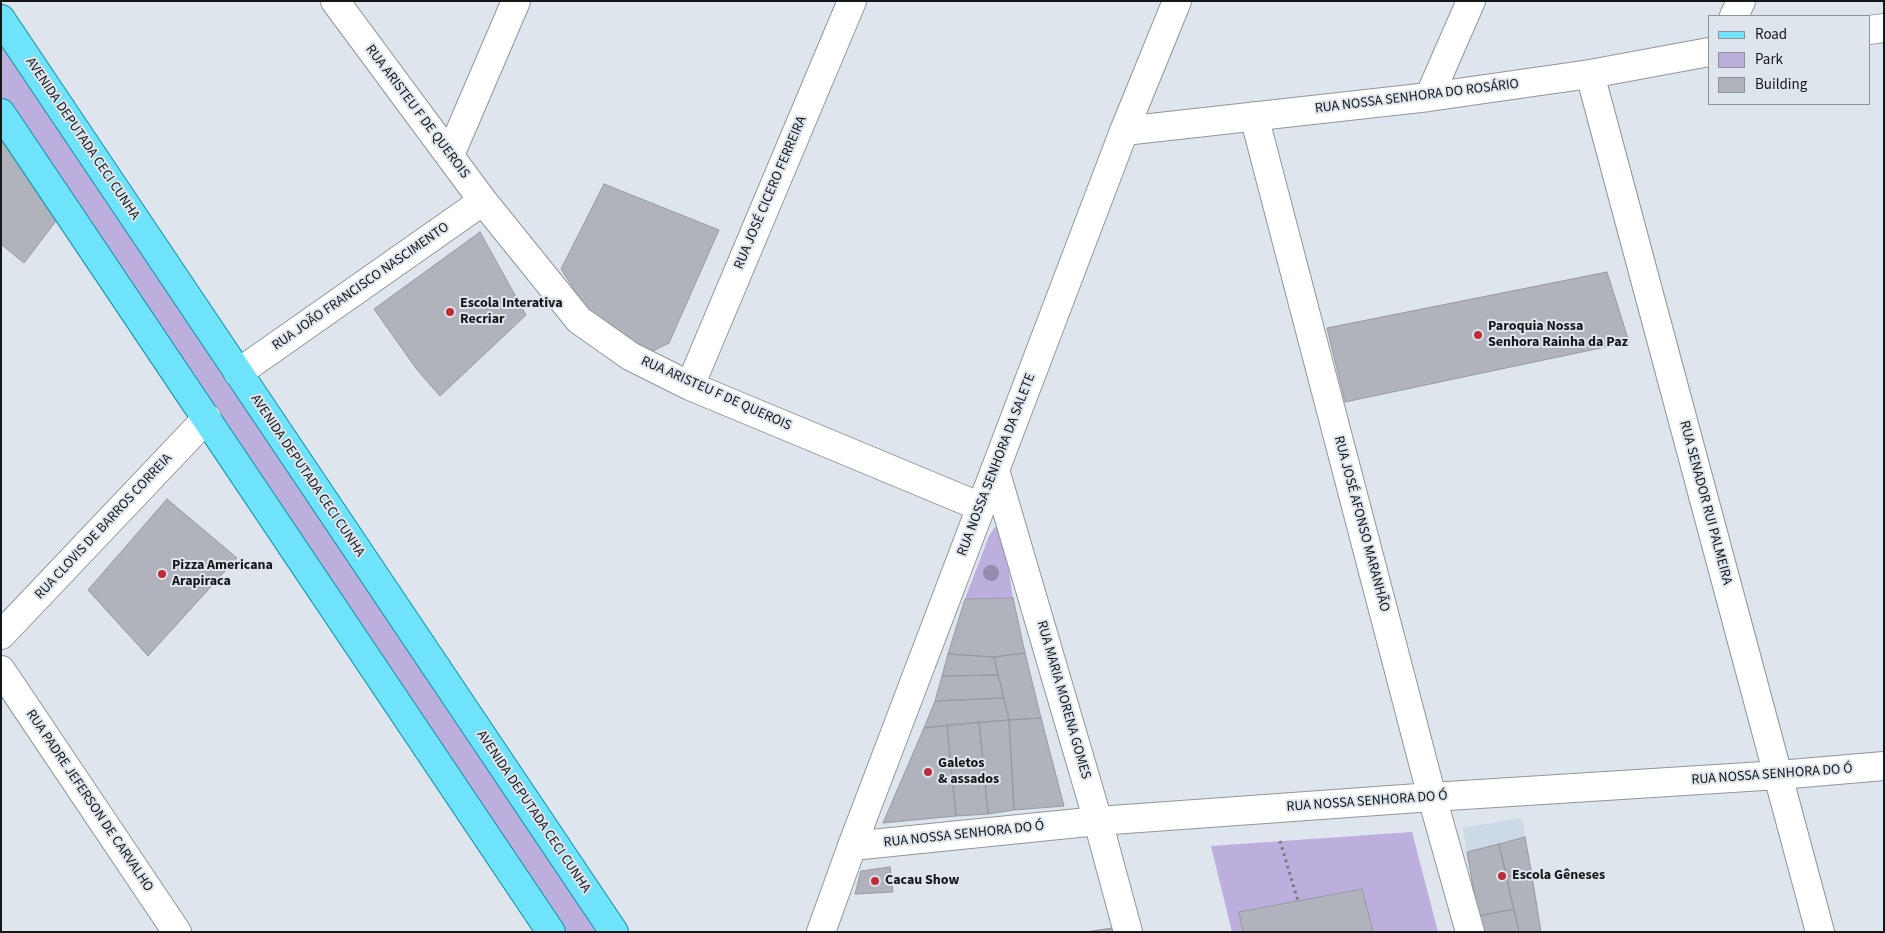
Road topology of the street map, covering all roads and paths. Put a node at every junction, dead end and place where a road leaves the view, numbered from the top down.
1 (335, 1) edge
2 (516, 1) edge
3 (852, 1) edge
4 (1177, 1) edge
5 (1471, 1) edge
6 (1741, 1) edge
7 (1734, 15) edge
8 (1, 19) edge
9 (1884, 28) edge
10 (1870, 30) edge
11 (1708, 52) edge
12 (1590, 74) junction
13 (1429, 97) junction
14 (1, 113) edge
15 (1254, 116) junction
16 (1124, 131) junction
17 (450, 155) junction
18 (483, 201) junction
19 (238, 373) junction
20 (690, 386) junction
21 (206, 418) junction
22 (995, 470) junction
23 (980, 507) junction
24 (1, 636) edge
25 (1, 670) edge
26 (1884, 766) edge
27 (1779, 775) junction
28 (1432, 797) junction
29 (1098, 821) junction
30 (1280, 841) dead end
31 (852, 846) junction
32 (1298, 902) dead end
33 (177, 932) edge
34 (551, 932) edge
35 (614, 932) edge
36 (821, 932) edge
37 (1128, 932) edge
38 (1470, 932) edge
39 (1820, 932) edge

1 - 17 street, RUA ARISTEU F DE QUEROIS
2 - 17 street
3 - 20 street, RUA JOSÉ CICERO FERREIRA
4 - 16 street, RUA NOSSA SENHORA DA SALETE
5 - 13 street
6 - 7 street
8 - 19 main road, AVENIDA DEPUTADA CECI CUNHA
9 - 10 street
11 - 12 street, RUA NOSSA SENHORA DO ROSÁRIO
12 - 13 street, RUA NOSSA SENHORA DO ROSÁRIO
12 - 27 street, RUA SENADOR RUI PALMEIRA
13 - 15 street, RUA NOSSA SENHORA DO ROSÁRIO
14 - 21 main road
15 - 16 street, RUA NOSSA SENHORA DO ROSÁRIO
15 - 28 street, RUA JOSÉ AFONSO MARANHÃO
16 - 22 street, RUA NOSSA SENHORA DA SALETE
17 - 18 street, RUA ARISTEU F DE QUEROIS
18 - 19 street, RUA JOÃO FRANCISCO NASCIMENTO
18 - 20 street, RUA ARISTEU F DE QUEROIS
19 - 35 main road, AVENIDA DEPUTADA CECI CUNHA
20 - 23 street, RUA ARISTEU F DE QUEROIS
21 - 24 street, RUA CLOVIS DE BARROS CORREIA
21 - 34 main road
22 - 23 street, RUA NOSSA SENHORA DA SALETE
22 - 29 street, RUA MARIA MORENA GOMES
23 - 31 street, RUA NOSSA SENHORA DA SALETE
25 - 33 street, RUA PADRE JEFERSON DE CARVALHO
26 - 27 street, RUA NOSSA SENHORA DO Ó
27 - 28 street, RUA NOSSA SENHORA DO Ó
27 - 39 street, RUA SENADOR RUI PALMEIRA
28 - 29 street, RUA NOSSA SENHORA DO Ó
28 - 38 street, RUA JOSÉ AFONSO MARANHÃO
29 - 31 street, RUA NOSSA SENHORA DO Ó
29 - 37 street, RUA MARIA MORENA GOMES
30 - 32 path
31 - 36 street, RUA NOSSA SENHORA DA SALETE

